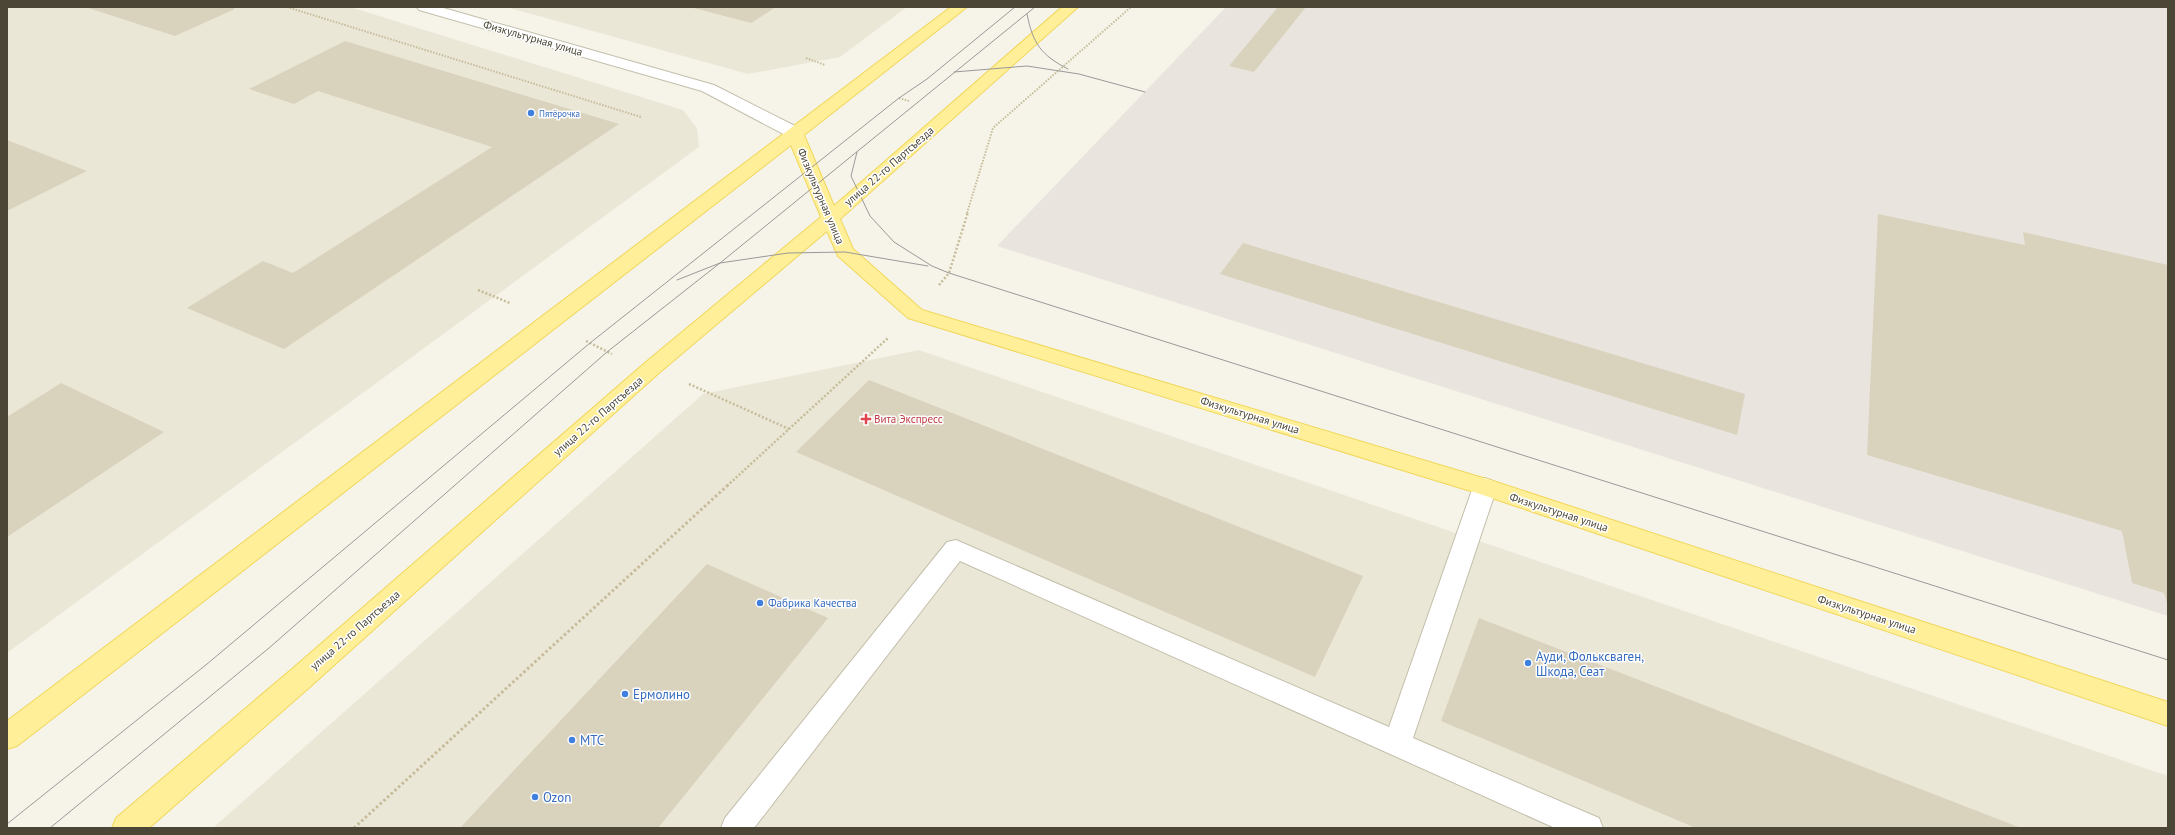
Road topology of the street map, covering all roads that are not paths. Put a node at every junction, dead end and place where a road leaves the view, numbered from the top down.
1 (424, 7) edge
2 (960, 7) edge
3 (1071, 7) edge
4 (795, 133) junction
5 (830, 219) junction
6 (1485, 487) junction
7 (2168, 714) edge
8 (7, 737) edge
9 (1397, 744) junction
10 (127, 828) edge
11 (736, 828) edge
12 (1588, 828) edge

1 - 4 street, Физкультурная улица
2 - 4 main road
3 - 5 main road, улица 22-го Партсъезда
4 - 5 main road, Физкультурная улица
4 - 8 main road
5 - 6 main road, Физкультурная улица
5 - 10 main road, улица 22-го Партсъезда
6 - 7 main road, Физкультурная улица
6 - 9 street
9 - 11 street
9 - 12 street

